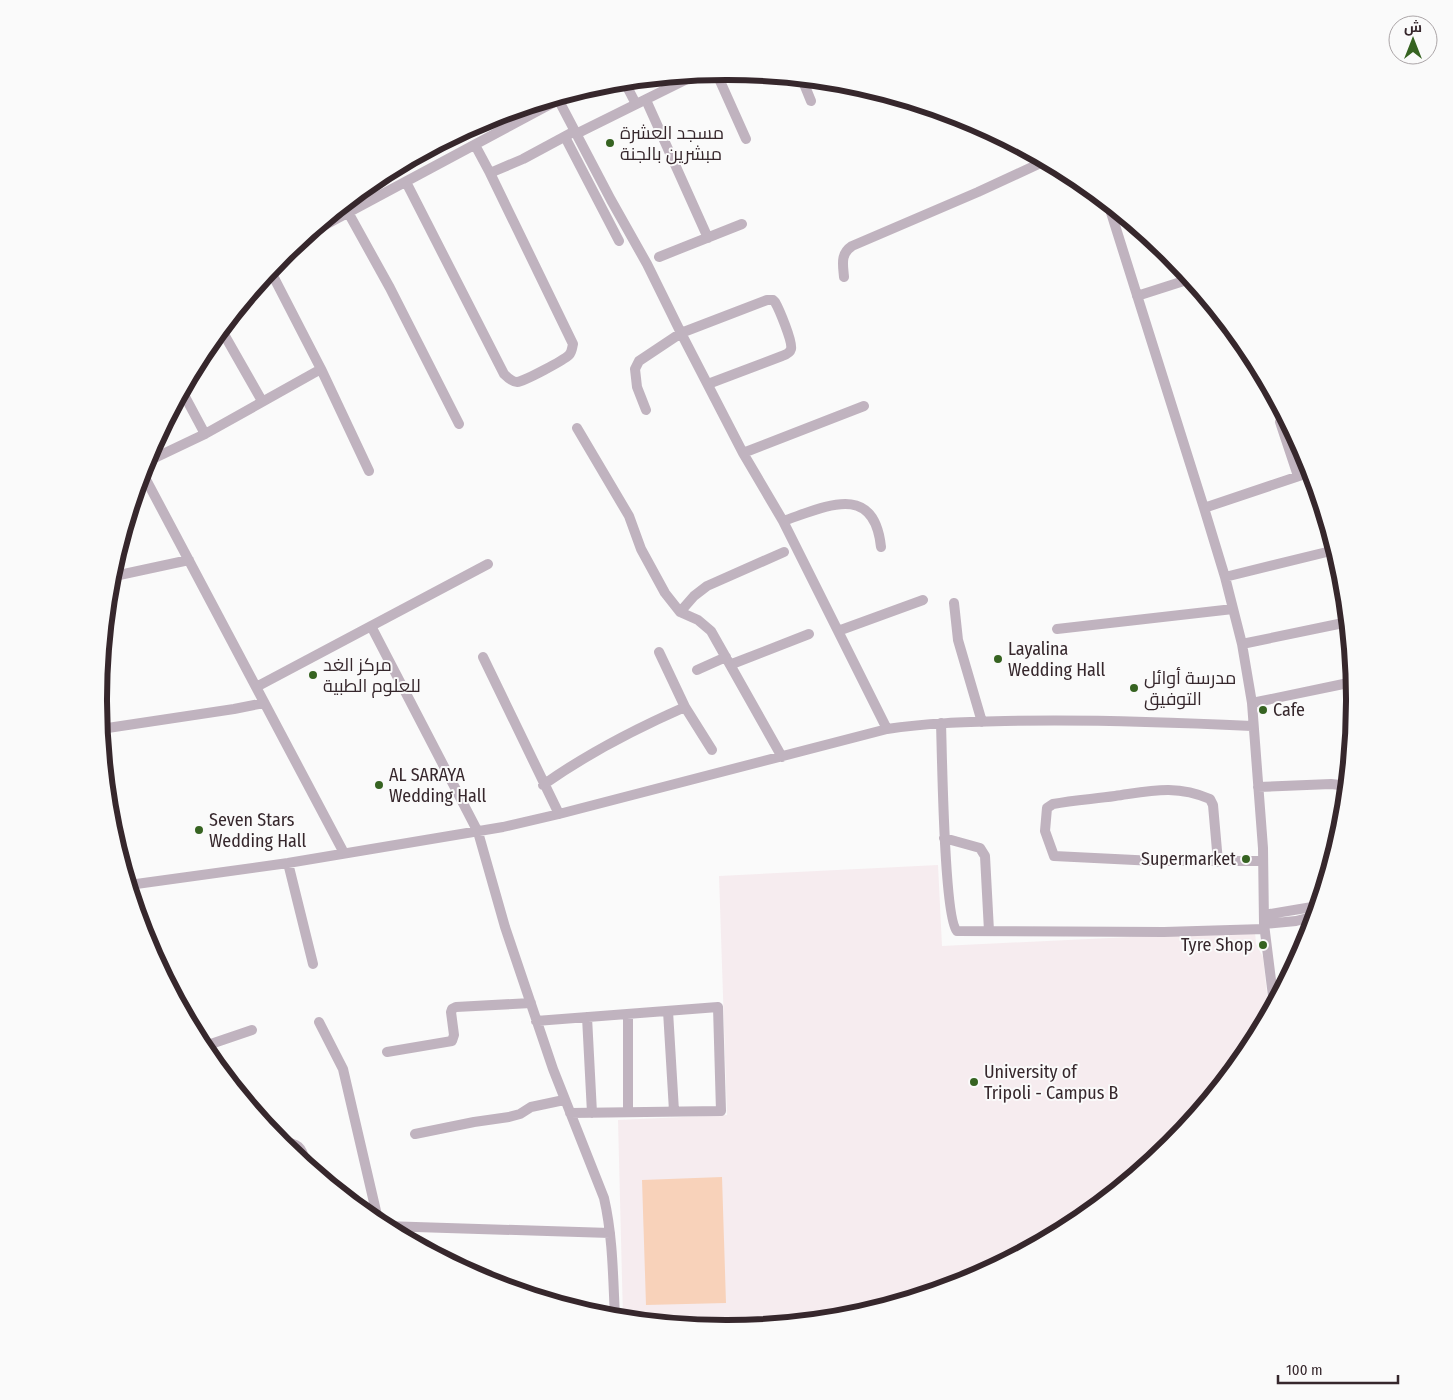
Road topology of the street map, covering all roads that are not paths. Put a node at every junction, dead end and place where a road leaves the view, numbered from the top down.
1 (720, 80) edge
2 (680, 82) edge
3 (804, 85) edge
4 (630, 88) edge
5 (811, 101) dead end
6 (641, 102) junction
7 (560, 103) edge
8 (540, 109) edge
9 (575, 133) junction
10 (565, 137) junction
11 (746, 139) dead end
12 (475, 145) junction
13 (1037, 164) edge
14 (490, 173) junction
15 (406, 182) junction
16 (353, 205) edge
17 (347, 210) edge
18 (1112, 214) edge
19 (742, 224) dead end
20 (708, 238) junction
21 (619, 241) dead end
22 (659, 257) dead end
23 (274, 277) edge
24 (844, 277) dead end
25 (1183, 281) edge
26 (1137, 296) junction
27 (681, 333) junction
28 (225, 336) edge
29 (321, 369) junction
30 (708, 384) junction
31 (186, 398) edge
32 (262, 401) junction
33 (864, 406) dead end
34 (646, 410) dead end
35 (1280, 422) dead end
36 (459, 424) dead end
37 (577, 428) dead end
38 (205, 434) junction
39 (743, 452) junction
40 (157, 457) edge
41 (370, 471) dead end
42 (1303, 474) edge
43 (1298, 476) junction
44 (147, 481) edge
45 (1204, 508) junction
46 (783, 521) junction
47 (882, 547) dead end
48 (784, 552) dead end
49 (1328, 552) edge
50 (189, 560) junction
51 (488, 564) dead end
52 (119, 575) edge
53 (1225, 577) junction
54 (923, 600) dead end
55 (954, 603) dead end
56 (1233, 608) junction
57 (680, 612) junction
58 (1341, 623) edge
59 (371, 626) junction
60 (1057, 629) dead end
61 (838, 630) junction
62 (809, 634) dead end
63 (1242, 644) junction
64 (659, 652) dead end
65 (482, 657) dead end
66 (729, 661) junction
67 (697, 670) dead end
68 (1346, 684) edge
69 (256, 687) junction
70 (264, 703) junction
71 (1252, 703) junction
72 (684, 707) junction
73 (982, 722) junction
74 (941, 723) junction
75 (1252, 726) junction
76 (108, 728) edge
77 (887, 729) junction
78 (712, 750) dead end
79 (782, 757) junction
80 (544, 785) junction
81 (1340, 786) edge
82 (1258, 787) junction
83 (559, 814) junction
84 (478, 832) junction
85 (944, 838) junction
86 (344, 853) junction
87 (1263, 861) junction
88 (1218, 862) junction
89 (288, 863) junction
90 (135, 884) edge
91 (1310, 908) edge
92 (1307, 918) edge
93 (1264, 922) junction
94 (989, 931) junction
95 (313, 964) dead end
96 (1273, 993) edge
97 (530, 1003) junction
98 (668, 1011) junction
99 (628, 1014) junction
100 (587, 1017) junction
101 (536, 1021) junction
102 (319, 1022) dead end
103 (252, 1030) dead end
104 (211, 1044) edge
105 (387, 1052) dead end
106 (564, 1100) junction
107 (674, 1111) junction
108 (628, 1112) junction
109 (570, 1113) junction
110 (592, 1113) junction
111 (416, 1134) dead end
112 (376, 1212) edge
113 (405, 1230) edge
114 (610, 1233) junction
115 (614, 1309) edge

1 - 11 street
2 - 6 street
3 - 5 street
4 - 6 street
6 - 9 street
6 - 20 street
7 - 9 street
8 - 12 street
9 - 10 street
9 - 27 street
10 - 14 street
10 - 21 street
12 - 14 street
12 - 15 street
13 - 24 street
14 - 15 street
15 - 16 street
17 - 36 street
18 - 26 street
19 - 20 street
20 - 22 street
23 - 29 street
25 - 26 street
26 - 45 street
27 - 30 street
27 - 30 street
27 - 34 street
28 - 32 street
29 - 32 street
29 - 41 street
30 - 39 street
31 - 38 street
32 - 38 street
33 - 39 street
35 - 43 street
37 - 57 street
38 - 40 street
39 - 46 street
42 - 43 street
43 - 45 street
44 - 50 street
45 - 53 street
46 - 47 street
46 - 61 street
48 - 57 street
49 - 53 street
50 - 52 street
50 - 69 street
51 - 59 street
53 - 56 street
54 - 61 street
55 - 73 street
56 - 60 street
56 - 63 street
57 - 66 street
58 - 63 street
59 - 69 street
59 - 84 street
61 - 77 street
62 - 66 street
63 - 71 street
64 - 72 street
65 - 80 street
66 - 67 street
66 - 79 street
68 - 71 street
69 - 70 street
70 - 76 street
70 - 86 street
71 - 75 street
72 - 78 street
72 - 80 street
73 - 74 street
73 - 75 street
74 - 77 street
74 - 85 street
75 - 82 street
77 - 79 street
79 - 83 street
80 - 83 street
81 - 82 street
82 - 87 street
83 - 84 street
84 - 86 street
84 - 97 street
85 - 94 street
85 - 94 street
86 - 89 street
87 - 88 street
87 - 93 street
88 - 88 street
89 - 90 street
89 - 95 street
91 - 93 street
92 - 93 street
93 - 94 street
93 - 96 street
97 - 101 street
97 - 105 street
98 - 99 street
98 - 107 street
98 - 107 street
99 - 100 street
99 - 108 street
100 - 101 street
100 - 110 street
101 - 106 street
102 - 112 street
103 - 104 street
106 - 109 street
106 - 111 street
107 - 108 street
108 - 110 street
109 - 110 street
109 - 114 street
113 - 114 street
114 - 115 street

